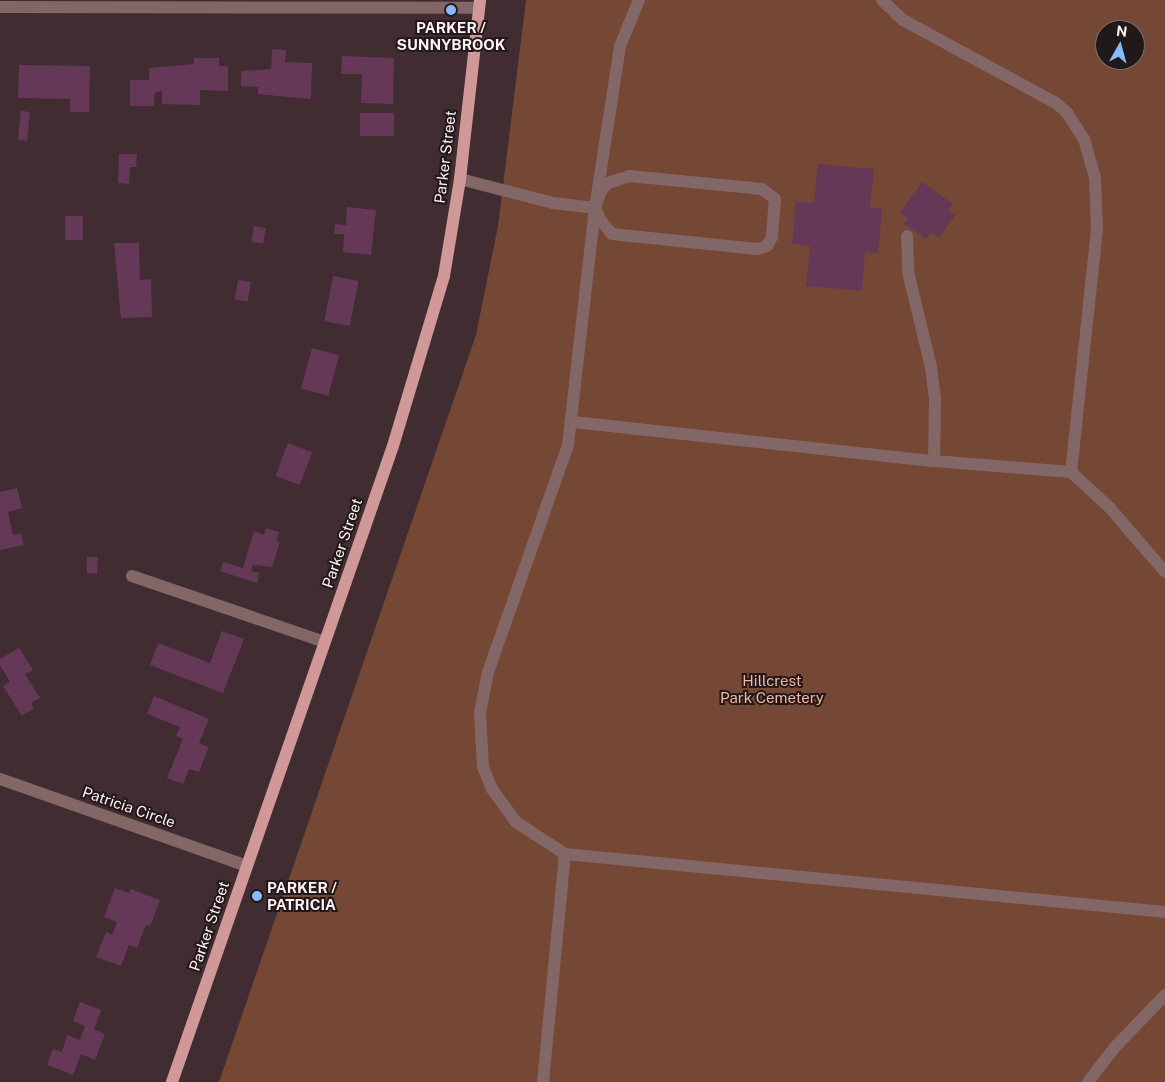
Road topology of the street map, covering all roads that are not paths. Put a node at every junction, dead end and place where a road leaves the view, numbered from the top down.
1 (640, 0) edge
2 (882, 0) edge
3 (479, 4) edge
4 (0, 7) edge
5 (460, 179) junction
6 (595, 208) junction
7 (906, 236) dead end
8 (573, 422) junction
9 (934, 461) junction
10 (1071, 472) junction
11 (1165, 572) edge
12 (132, 576) dead end
13 (324, 642) junction
14 (0, 779) edge
15 (565, 854) junction
16 (247, 866) junction
17 (1165, 912) edge
18 (1165, 995) edge
19 (172, 1082) edge
20 (543, 1082) edge
21 (1088, 1082) edge

1 - 6 street
2 - 10 street
3 - 4 street
3 - 5 main road, Parker Street
5 - 6 street
5 - 13 main road, Parker Street
6 - 6 street
6 - 8 street
7 - 9 street
8 - 9 street
8 - 15 street
9 - 10 street
10 - 11 street
12 - 13 street
13 - 16 main road, Parker Street
14 - 16 street, Patricia Circle
15 - 17 street
15 - 20 street
16 - 19 main road, Parker Street
18 - 21 street

